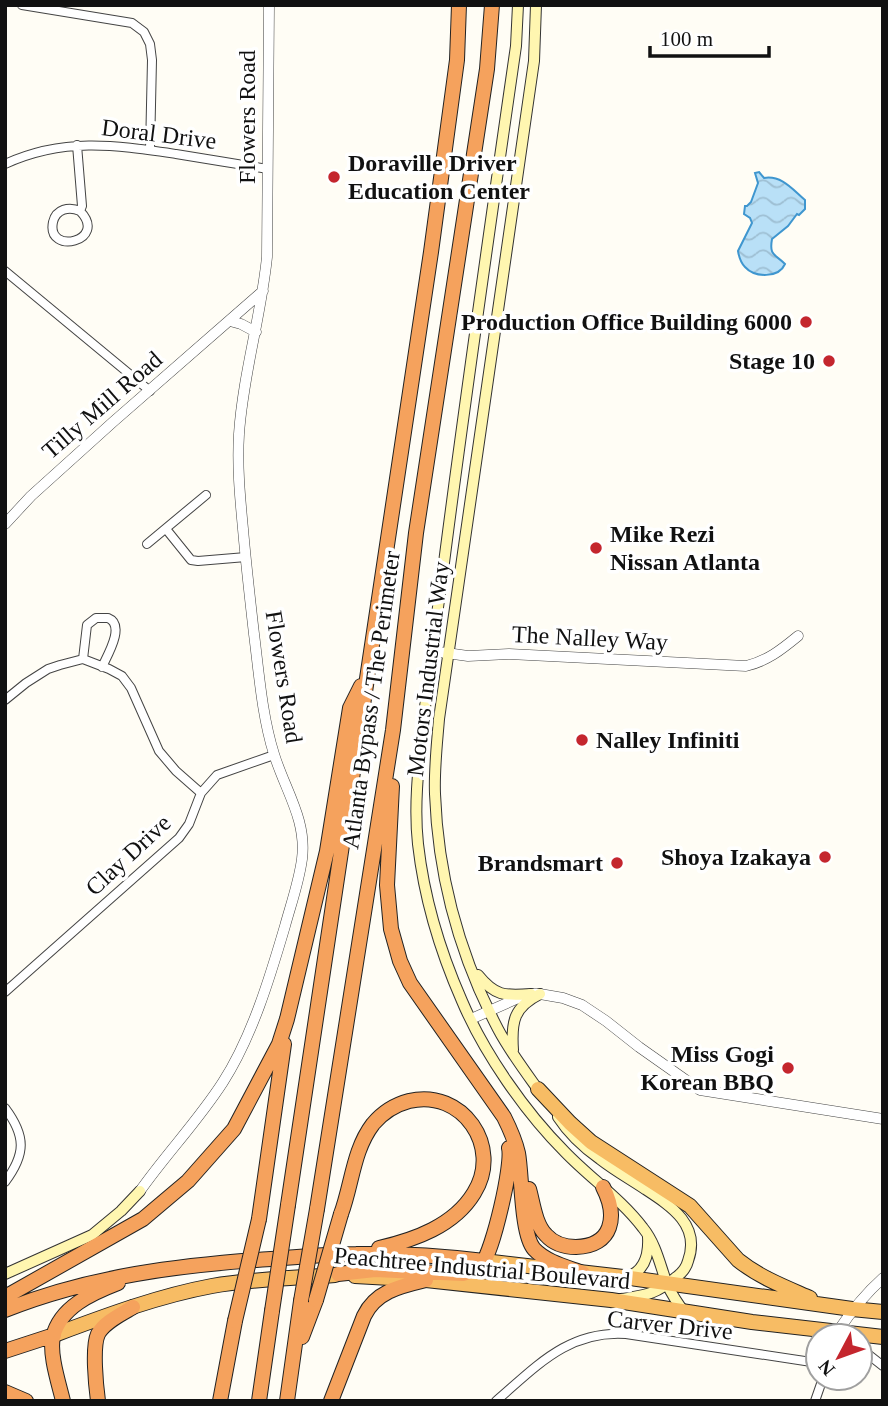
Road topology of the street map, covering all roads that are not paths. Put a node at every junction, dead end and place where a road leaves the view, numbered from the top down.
1 (22, 5) edge
2 (269, 5) edge
3 (458, 5) edge
4 (492, 5) edge
5 (518, 5) edge
6 (536, 5) edge
7 (77, 145) junction
8 (150, 150) junction
9 (5, 164) edge
10 (268, 169) junction
11 (80, 211) junction
12 (5, 271) edge
13 (263, 291) junction
14 (230, 321) junction
15 (256, 332) junction
16 (150, 391) junction
17 (206, 495) dead end
18 (5, 524) edge
19 (166, 529) junction
20 (147, 544) dead end
21 (246, 557) junction
22 (798, 636) dead end
23 (432, 651) junction
24 (448, 654) junction
25 (83, 659) junction
26 (102, 667) junction
27 (367, 676) junction
28 (5, 700) edge
29 (393, 730) junction
30 (274, 755) junction
31 (201, 793) junction
32 (471, 966) junction
33 (5, 992) edge
34 (536, 994) junction
35 (489, 1010) junction
36 (287, 1019) junction
37 (471, 1019) junction
38 (514, 1053) junction
39 (538, 1089) junction
40 (487, 1094) junction
41 (5, 1108) edge
42 (883, 1119) edge
43 (517, 1151) junction
44 (5, 1182) edge
45 (603, 1187) junction
46 (140, 1191) joint
47 (648, 1234) junction
48 (355, 1254) junction
49 (484, 1261) junction
50 (145, 1273) junction
51 (583, 1273) junction
52 (5, 1274) edge
53 (338, 1274) junction
54 (623, 1277) junction
55 (883, 1278) edge
56 (426, 1280) junction
57 (668, 1285) junction
58 (5, 1297) edge
59 (309, 1300) junction
60 (611, 1300) junction
61 (824, 1305) junction
62 (133, 1307) junction
63 (852, 1309) junction
64 (5, 1310) edge
65 (883, 1311) edge
66 (685, 1313) junction
67 (846, 1322) edge
68 (804, 1329) edge
69 (54, 1335) junction
70 (5, 1352) edge
71 (804, 1361) edge
72 (5, 1392) edge
73 (26, 1401) edge
74 (63, 1401) edge
75 (98, 1401) edge
76 (220, 1401) edge
77 (259, 1401) edge
78 (287, 1401) edge
79 (331, 1401) edge
80 (496, 1401) edge

1 - 8 street
2 - 10 street, Flowers Road
3 - 27 highway, Atlanta Bypass / The Perimeter
4 - 29 highway, Atlanta Bypass / The Perimeter
5 - 23 main road, Motors Industrial Way
6 - 24 main road, Motors Industrial Way
7 - 8 street, Doral Drive
7 - 9 street, Doral Drive
7 - 11 street
8 - 10 street, Doral Drive
10 - 13 street, Flowers Road
11 - 11 street
12 - 16 street
13 - 14 street, Tilly Mill Road
13 - 15 street, Flowers Road
14 - 15 street
14 - 16 street, Tilly Mill Road
15 - 21 street, Flowers Road
16 - 18 street, Tilly Mill Road
17 - 19 street
19 - 20 street
19 - 21 street
21 - 30 street, Flowers Road
22 - 24 street, The Nalley Way
23 - 24 street, The Nalley Way
23 - 37 main road, Motors Industrial Way
24 - 32 main road, Motors Industrial Way
25 - 26 street
25 - 26 street
25 - 28 street
26 - 31 street
27 - 36 highway
27 - 77 highway, Atlanta Bypass / The Perimeter, bridge
29 - 40 highway
29 - 59 highway, Atlanta Bypass / The Perimeter, bridge
30 - 31 street, Clay Drive
30 - 46 street, Flowers Road
31 - 33 street, Clay Drive
32 - 34 main road
32 - 35 main road, Motors Industrial Way
34 - 35 street
34 - 38 main road
34 - 42 street
35 - 37 street
35 - 38 main road, Motors Industrial Way
36 - 58 highway
36 - 76 highway, bridge
37 - 45 main road, Motors Industrial Way
38 - 39 main road, Motors Industrial Way
39 - 57 main road, Motors Industrial Way
39 - 61 highway
40 - 43 highway
40 - 49 highway
41 - 44 street
43 - 45 highway
43 - 51 highway
45 - 47 main road, Motors Industrial Way
46 - 52 main road, Flowers Road
47 - 54 main road
47 - 57 main road, Motors Industrial Way
48 - 49 highway, Peachtree Industrial Boulevard
48 - 50 highway, Peachtree Industrial Boulevard
48 - 59 highway, bridge
49 - 51 highway, Peachtree Industrial Boulevard
49 - 53 highway
50 - 64 highway, Peachtree Industrial Boulevard
50 - 69 highway
51 - 54 highway, Peachtree Industrial Boulevard
53 - 56 highway, Peachtree Industrial Boulevard
53 - 62 highway, Peachtree Industrial Boulevard
54 - 57 highway, Peachtree Industrial Boulevard
55 - 63 street
56 - 60 highway, Peachtree Industrial Boulevard
56 - 79 highway
57 - 60 main road
57 - 61 highway, Peachtree Industrial Boulevard
57 - 66 main road, Motors Industrial Way
59 - 78 highway
60 - 66 highway, Peachtree Industrial Boulevard
61 - 63 highway, Peachtree Industrial Boulevard
62 - 69 highway, Peachtree Industrial Boulevard
62 - 75 highway
63 - 65 highway, Peachtree Industrial Boulevard
63 - 67 street
66 - 68 highway, Peachtree Industrial Boulevard
69 - 70 highway, Peachtree Industrial Boulevard
69 - 74 highway
71 - 80 street, Carver Drive
72 - 73 highway

